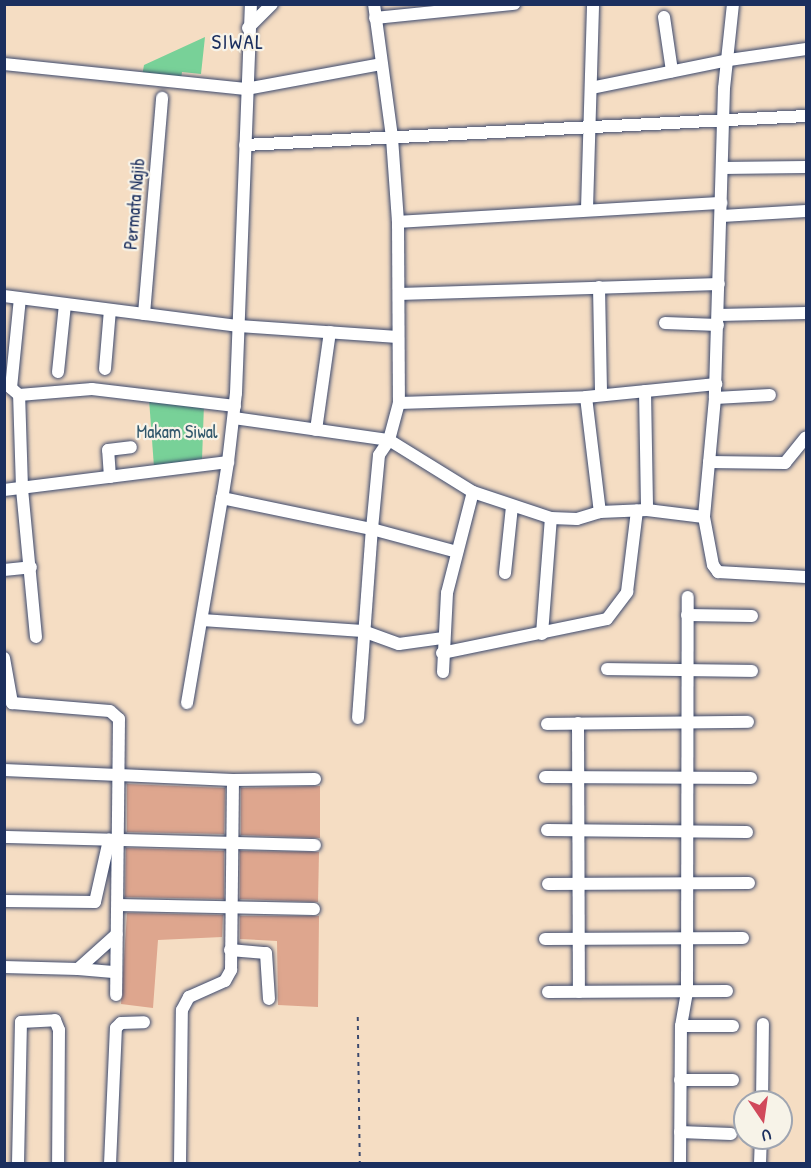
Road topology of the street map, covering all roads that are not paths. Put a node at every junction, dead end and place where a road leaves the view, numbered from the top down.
1 (251, 4) edge
2 (272, 4) edge
3 (374, 4) edge
4 (514, 4) edge
5 (593, 4) edge
6 (733, 4) edge
7 (664, 17) dead end
8 (375, 18) junction
9 (248, 28) junction
10 (807, 49) edge
11 (729, 60) junction
12 (4, 64) edge
13 (381, 64) junction
14 (672, 71) junction
15 (591, 88) junction
16 (246, 89) junction
17 (162, 98) dead end
18 (807, 116) edge
19 (724, 123) junction
20 (590, 125) junction
21 (392, 138) junction
22 (245, 146) junction
23 (807, 167) edge
24 (722, 168) junction
25 (721, 203) junction
26 (587, 209) junction
27 (807, 211) edge
28 (722, 216) junction
29 (398, 222) junction
30 (719, 284) junction
31 (599, 287) junction
32 (399, 294) junction
33 (4, 296) edge
34 (20, 298) junction
35 (65, 304) junction
36 (110, 310) junction
37 (807, 313) edge
38 (144, 314) junction
39 (718, 320) junction
40 (665, 323) dead end
41 (239, 326) junction
42 (330, 332) junction
43 (398, 337) junction
44 (105, 369) dead end
45 (58, 372) dead end
46 (716, 384) junction
47 (645, 391) junction
48 (19, 395) junction
49 (601, 395) junction
50 (770, 395) dead end
51 (586, 397) junction
52 (716, 398) junction
53 (399, 403) junction
54 (234, 412) junction
55 (316, 430) junction
56 (807, 437) edge
57 (389, 440) junction
58 (131, 447) dead end
59 (228, 462) junction
60 (709, 462) junction
61 (110, 477) junction
62 (22, 488) junction
63 (4, 490) edge
64 (473, 492) junction
65 (222, 498) junction
66 (512, 506) junction
67 (642, 510) junction
68 (600, 512) junction
69 (550, 518) junction
70 (705, 525) junction
71 (372, 529) junction
72 (456, 552) junction
73 (31, 567) junction
74 (4, 570) edge
75 (505, 573) dead end
76 (807, 578) edge
77 (688, 597) dead end
78 (687, 615) junction
79 (752, 616) dead end
80 (202, 620) junction
81 (363, 631) junction
82 (542, 634) junction
83 (36, 637) dead end
84 (442, 638) junction
85 (442, 653) junction
86 (4, 658) edge
87 (607, 669) dead end
88 (687, 670) junction
89 (752, 671) dead end
90 (443, 672) dead end
91 (6, 673) edge
92 (187, 703) dead end
93 (358, 718) dead end
94 (687, 722) junction
95 (748, 722) dead end
96 (578, 723) junction
97 (547, 724) dead end
98 (4, 770) edge
99 (119, 776) junction
100 (687, 776) junction
101 (545, 777) dead end
102 (578, 777) junction
103 (751, 778) dead end
104 (315, 779) dead end
105 (233, 780) junction
106 (547, 830) dead end
107 (578, 830) junction
108 (687, 831) junction
109 (747, 832) dead end
110 (4, 837) edge
111 (114, 840) junction
112 (231, 843) junction
113 (315, 845) dead end
114 (748, 883) dead end
115 (548, 884) dead end
116 (578, 884) junction
117 (688, 885) junction
118 (4, 901) edge
119 (117, 905) junction
120 (230, 908) junction
121 (314, 909) dead end
122 (117, 934) junction
123 (743, 938) dead end
124 (545, 939) dead end
125 (578, 939) junction
126 (687, 939) junction
127 (230, 950) junction
128 (4, 967) edge
129 (78, 969) junction
130 (116, 972) junction
131 (727, 991) dead end
132 (548, 992) dead end
133 (579, 992) junction
134 (687, 992) junction
135 (116, 995) dead end
136 (269, 999) dead end
137 (144, 1022) dead end
138 (763, 1024) dead end
139 (681, 1026) junction
140 (733, 1026) dead end
141 (680, 1080) junction
142 (734, 1080) dead end
143 (762, 1090) edge
144 (680, 1132) junction
145 (731, 1134) dead end
146 (18, 1164) edge
147 (58, 1164) edge
148 (110, 1164) edge
149 (180, 1164) edge
150 (680, 1164) edge

1 - 9 street
2 - 9 street
3 - 8 street
4 - 8 street
5 - 15 street
6 - 11 street
7 - 14 street
8 - 13 street
9 - 16 street
10 - 11 street
11 - 14 street
11 - 19 street
12 - 16 street
13 - 16 street
13 - 21 street
14 - 15 street
15 - 20 street
16 - 22 street
17 - 38 street, Permata Najib
18 - 19 street
19 - 20 street
19 - 24 street
20 - 21 street
20 - 26 street
21 - 22 street
21 - 29 street
22 - 41 street
23 - 24 street
24 - 25 street
25 - 26 street
25 - 28 street
26 - 29 street
27 - 28 street
28 - 30 street
29 - 32 street
30 - 31 street
30 - 39 street
31 - 32 street
31 - 49 street
32 - 43 street
33 - 34 street
34 - 35 street
34 - 48 street
35 - 36 street
35 - 45 street
36 - 38 street
36 - 44 street
37 - 39 street
38 - 41 street
39 - 40 street
39 - 46 street
41 - 42 street
41 - 54 street
42 - 43 street
42 - 55 street
43 - 53 street
46 - 47 street
46 - 52 street
47 - 49 street
47 - 67 street
48 - 54 street
48 - 62 street
49 - 51 street
50 - 52 street
51 - 53 street
51 - 68 street
52 - 60 street
53 - 57 street
54 - 55 street
54 - 59 street
55 - 57 street
56 - 60 street
57 - 64 street
57 - 71 street
58 - 61 street
59 - 61 street
59 - 65 street
60 - 70 street
61 - 62 street
62 - 63 street
62 - 73 street
64 - 66 street
64 - 72 street
65 - 71 street
65 - 80 street
66 - 69 street
66 - 75 street
67 - 68 street
67 - 70 street
67 - 82 street
68 - 69 street
69 - 82 street
70 - 76 street
71 - 72 street
71 - 81 street
72 - 84 street
73 - 74 street
73 - 83 street
77 - 78 street
78 - 79 street
78 - 88 street
80 - 81 street
80 - 92 street
81 - 84 street
81 - 93 street
82 - 85 street
84 - 85 street
85 - 90 street
86 - 91 street
87 - 88 street
88 - 89 street
88 - 94 street
91 - 99 street
94 - 95 street
94 - 96 street
94 - 100 street
96 - 97 street
96 - 102 street
98 - 99 street
99 - 105 street
99 - 111 street
100 - 102 street
100 - 103 street
100 - 108 street
101 - 102 street
102 - 107 street
104 - 105 street
105 - 112 street
106 - 107 street
107 - 108 street
107 - 116 street
108 - 109 street
108 - 117 street
110 - 111 street
111 - 112 street
111 - 118 street
111 - 119 street
112 - 113 street
112 - 120 street
114 - 117 street
115 - 116 street
116 - 117 street
116 - 125 street
117 - 126 street
119 - 120 street
119 - 122 street
120 - 121 street
120 - 127 street
122 - 129 street
122 - 130 street
123 - 126 street
124 - 125 street
125 - 126 street
125 - 133 street
126 - 134 street
127 - 136 street
127 - 149 street
128 - 129 street
129 - 130 street
130 - 135 street
131 - 134 street
132 - 133 street
133 - 134 street
134 - 139 street
137 - 148 street
138 - 143 street
139 - 140 street
139 - 141 street
141 - 142 street
141 - 144 street
144 - 145 street
144 - 150 street
146 - 147 street

